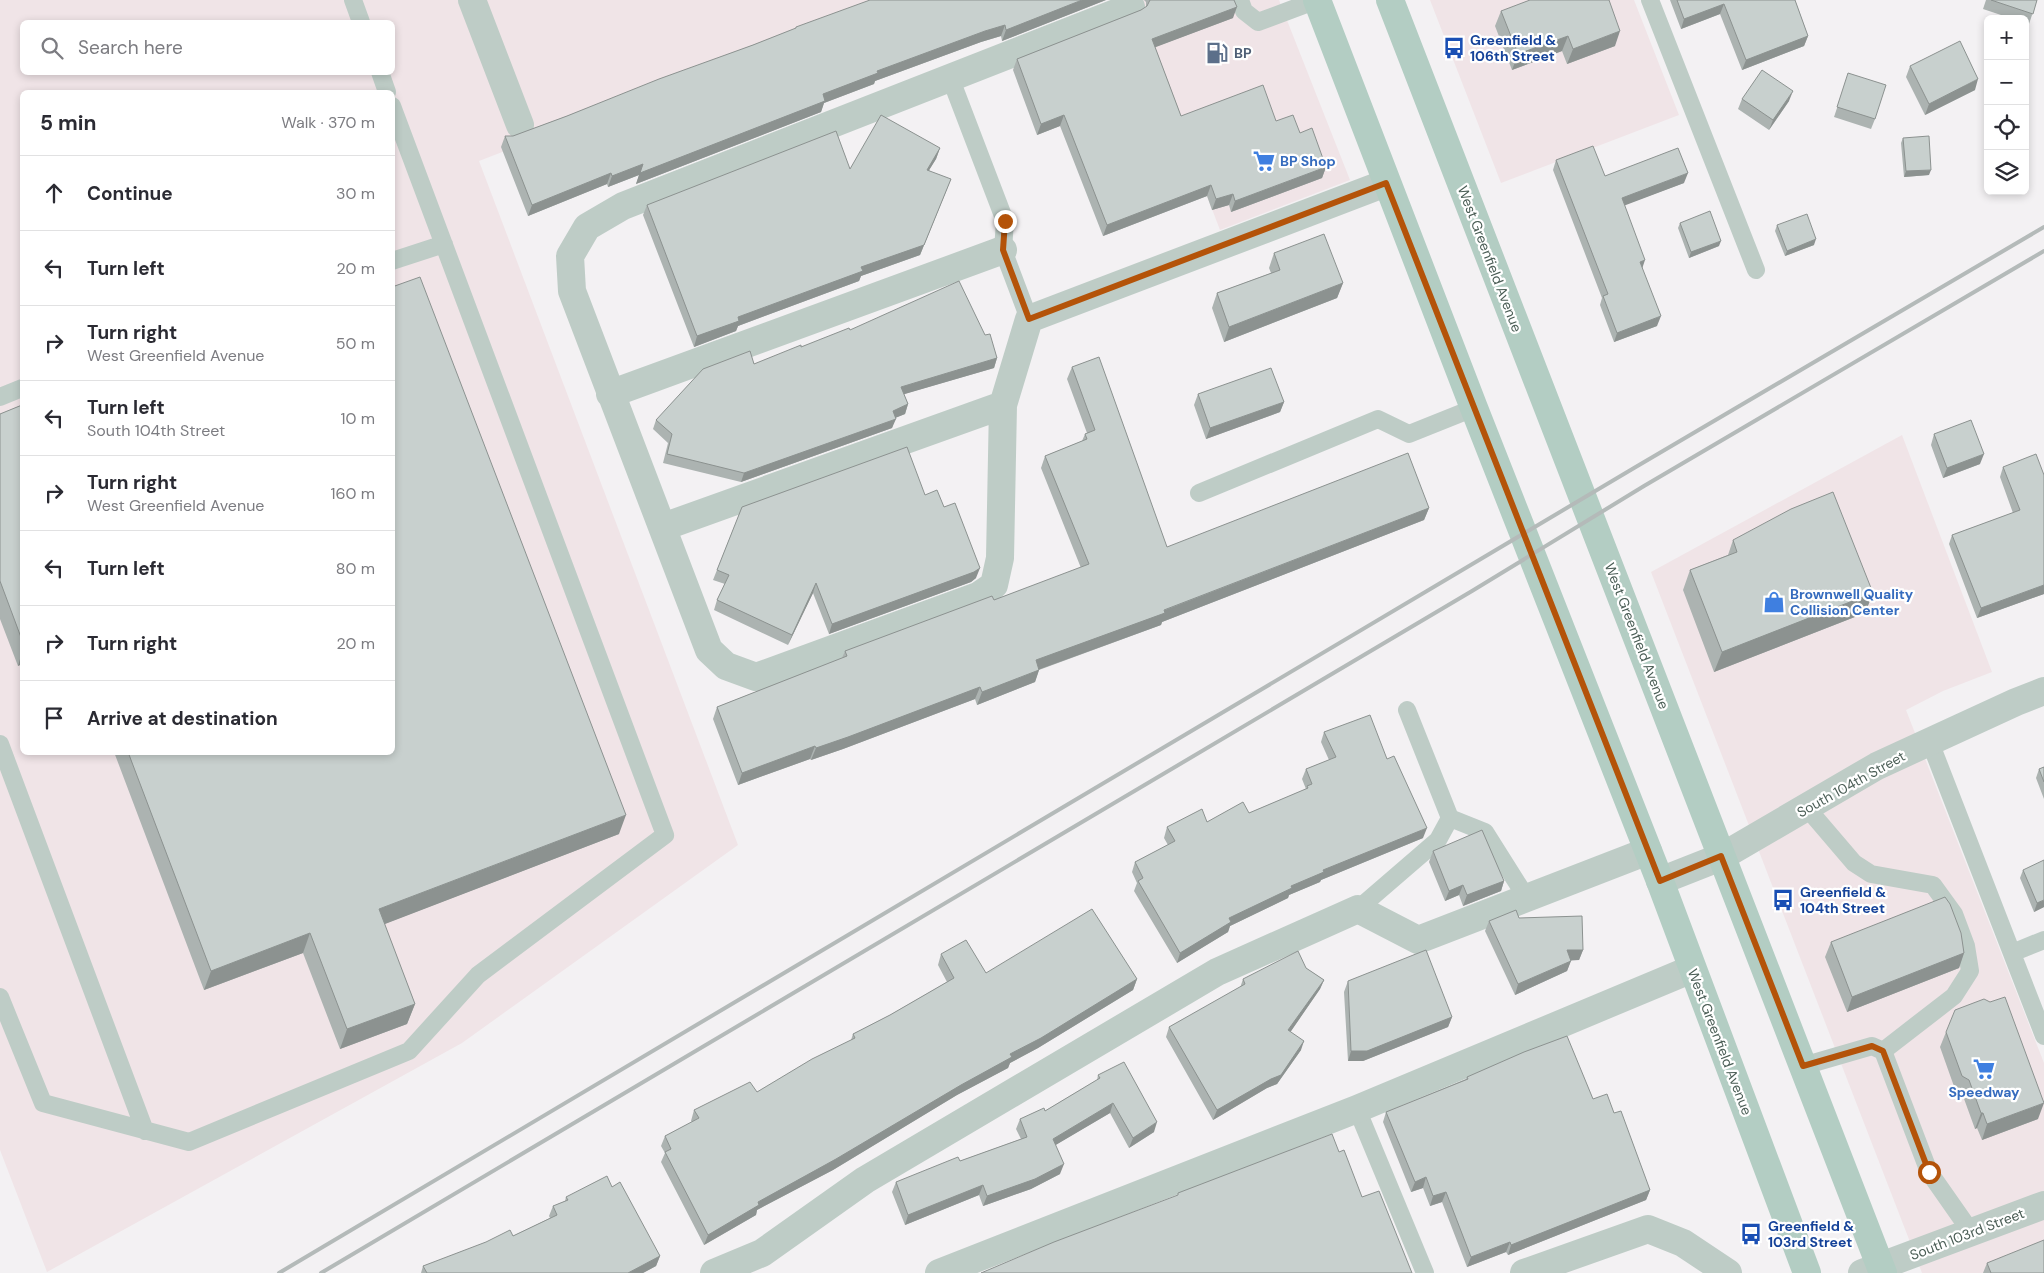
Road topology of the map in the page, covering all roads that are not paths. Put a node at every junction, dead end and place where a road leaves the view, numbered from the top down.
1 (353, 0) edge
2 (472, 0) edge
3 (1240, 0) edge
4 (1317, 0) edge
5 (1390, 0) edge
6 (1650, 0) edge
7 (1131, 7) dead end
8 (360, 20) edge
9 (381, 75) edge
10 (950, 77) junction
11 (387, 90) edge
12 (395, 114) edge
13 (520, 125) dead end
14 (1386, 183) junction
15 (444, 244) junction
16 (1003, 250) junction
17 (395, 260) edge
18 (1756, 270) dead end
19 (1029, 319) junction
20 (20, 389) edge
21 (610, 394) junction
22 (0, 397) edge
23 (1003, 405) junction
24 (1474, 408) junction
25 (1199, 492) dead end
26 (663, 527) junction
27 (2044, 691) edge
28 (1407, 710) dead end
29 (1930, 742) junction
30 (0, 744) edge
31 (1807, 808) junction
32 (1450, 818) junction
33 (1648, 851) junction
34 (1721, 856) junction
35 (1660, 881) junction
36 (1526, 897) junction
37 (1358, 909) junction
38 (2044, 940) edge
39 (2012, 952) junction
40 (1692, 969) junction
41 (0, 997) edge
42 (2044, 1036) edge
43 (1883, 1051) junction
44 (1803, 1066) junction
45 (1357, 1109) junction
46 (145, 1131) junction
47 (2044, 1205) edge
48 (1971, 1232) junction
49 (1875, 1271) edge
50 (714, 1273) edge
51 (939, 1273) edge
52 (1425, 1273) edge
53 (1524, 1273) edge
54 (1728, 1273) edge
55 (1807, 1273) edge

1 - 8 lane
2 - 13 street
3 - 4 lane
4 - 14 main road, West Greenfield Avenue
5 - 34 main road, West Greenfield Avenue
6 - 18 lane
7 - 10 street
9 - 11 lane
10 - 16 lane
10 - 21 street
12 - 15 lane
14 - 19 street
14 - 24 main road, West Greenfield Avenue
15 - 17 lane
15 - 46 lane
16 - 19 lane
16 - 21 street
19 - 23 street
20 - 22 lane
21 - 26 street
23 - 26 street
23 - 26 street
24 - 25 lane
24 - 33 main road, West Greenfield Avenue
27 - 29 street, South 104th Street
28 - 32 lane
29 - 31 street, South 104th Street
29 - 39 lane
30 - 46 lane
31 - 34 street, South 104th Street
31 - 43 lane
32 - 36 lane
32 - 37 lane
33 - 35 main road, West Greenfield Avenue
33 - 36 street
34 - 35 street, South 104th Street
34 - 44 main road, West Greenfield Avenue
35 - 40 main road, West Greenfield Avenue
36 - 37 street
37 - 50 street
38 - 39 lane
39 - 42 lane
40 - 45 street
40 - 55 main road, West Greenfield Avenue
41 - 46 lane
43 - 44 lane
43 - 48 lane
44 - 49 main road, West Greenfield Avenue
45 - 51 street
45 - 52 lane
47 - 48 street, South 103rd Street
48 - 49 street, South 103rd Street
53 - 54 street

